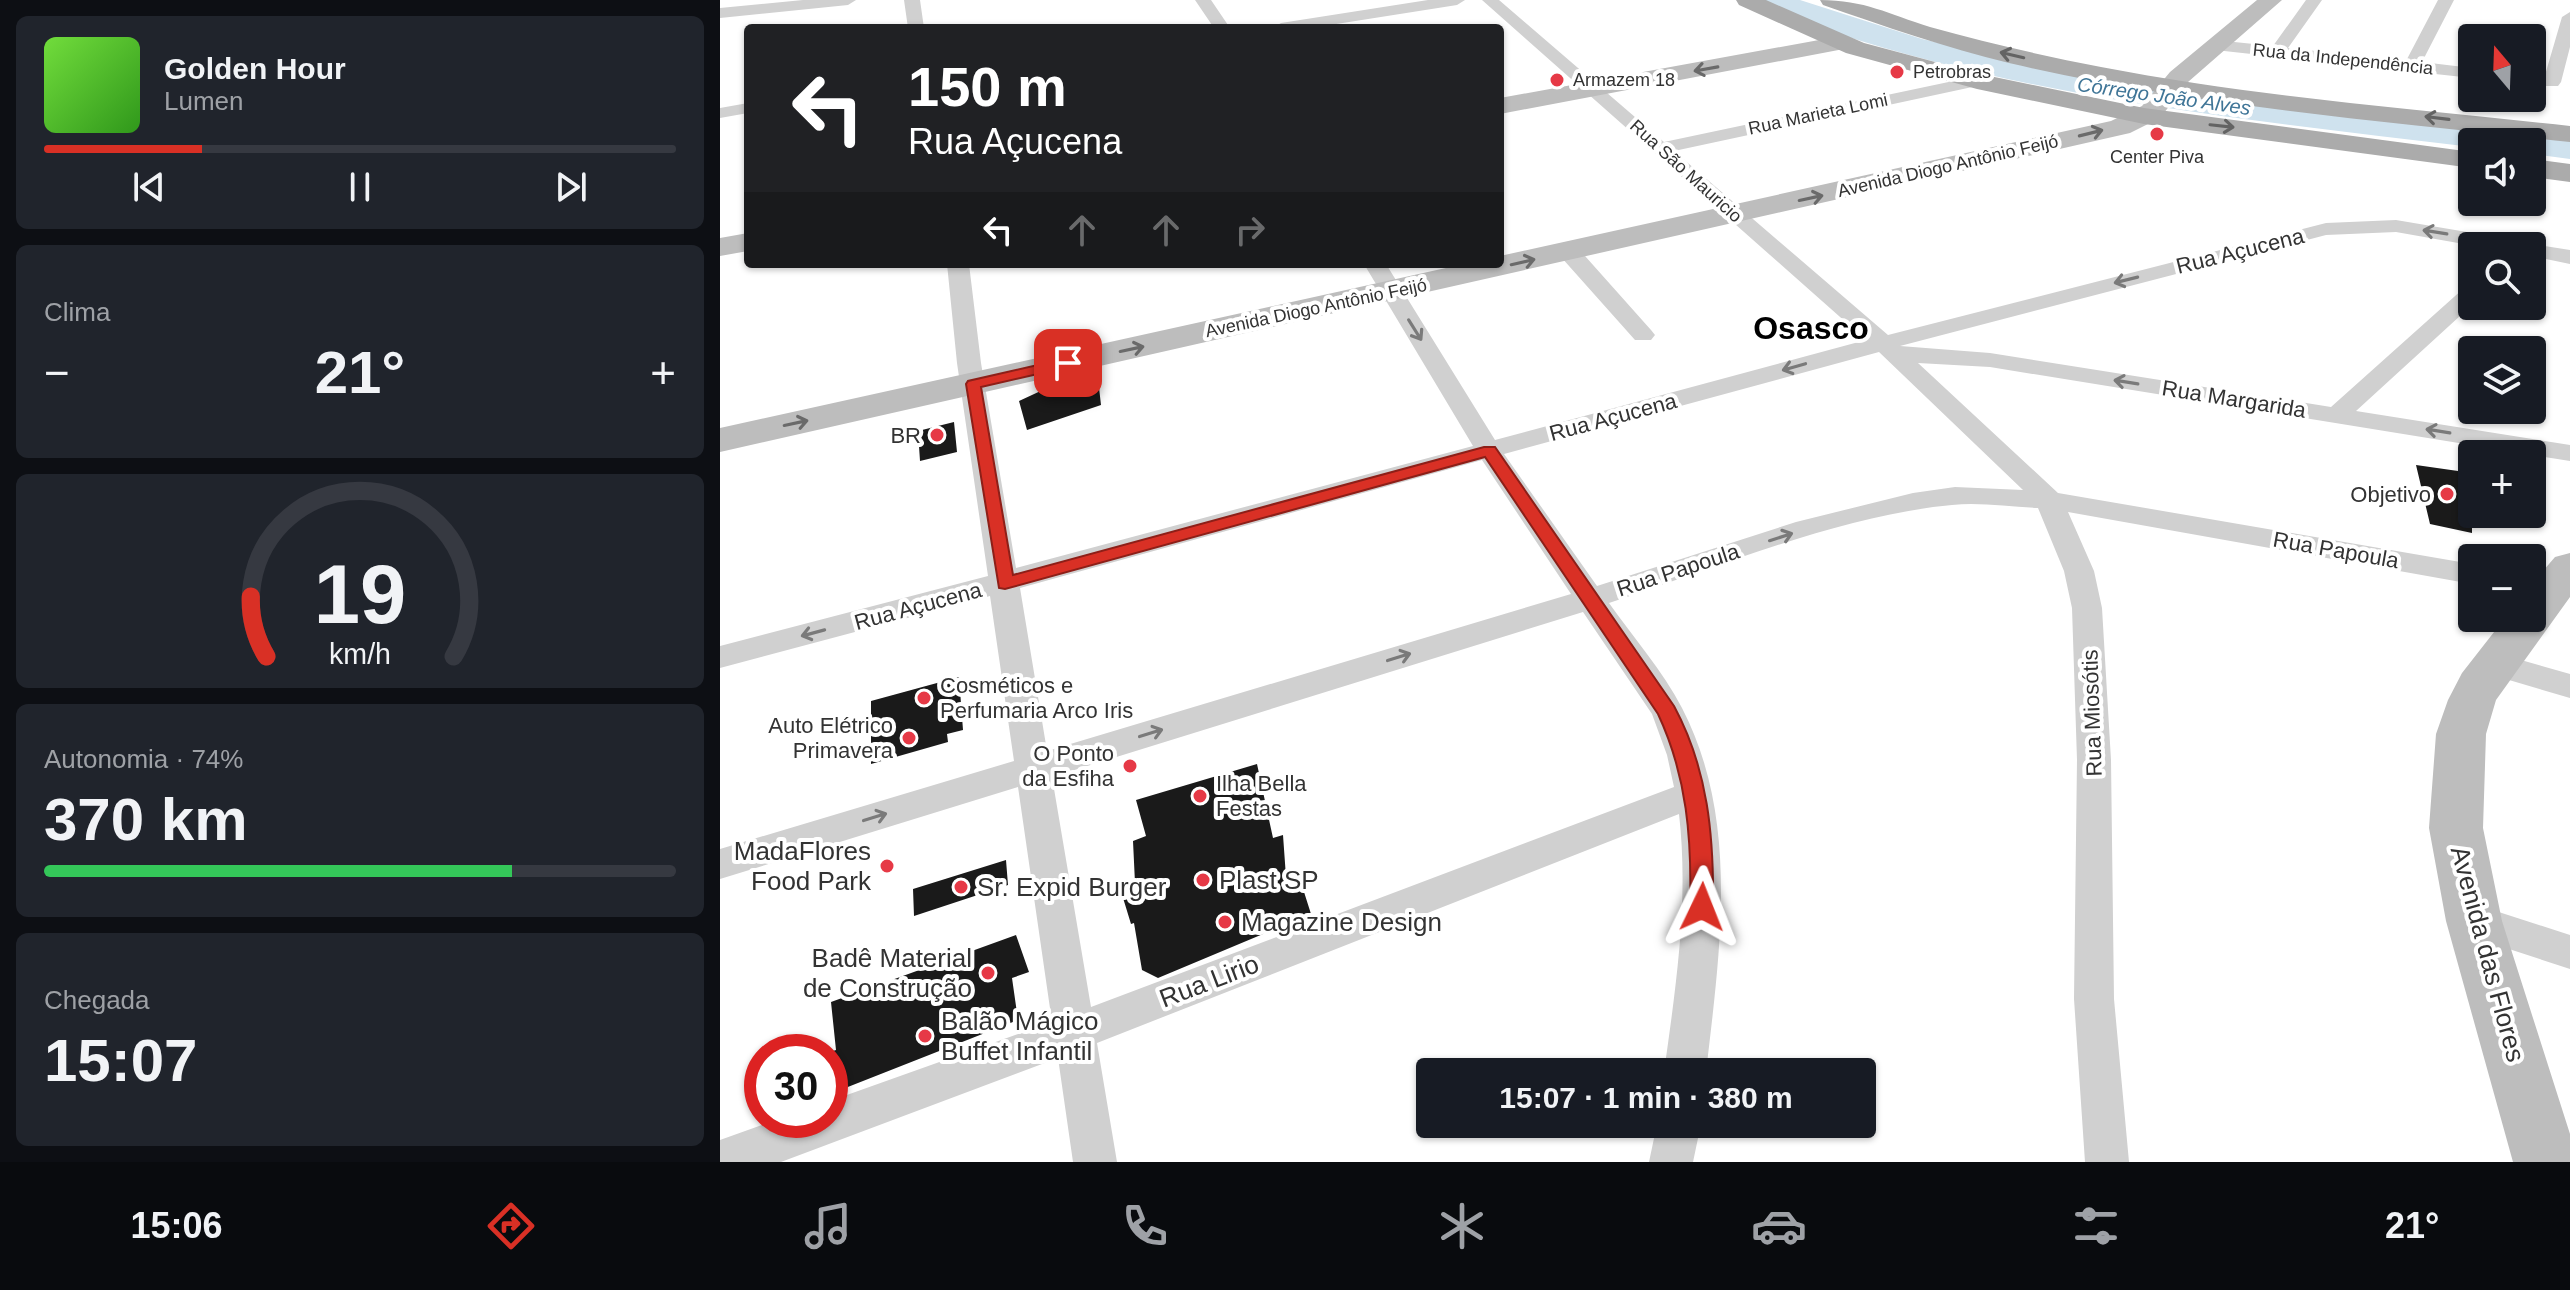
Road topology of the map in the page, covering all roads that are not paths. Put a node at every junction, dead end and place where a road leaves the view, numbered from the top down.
1 (848, 0) edge
2 (912, 0) edge
3 (1203, 0) edge
4 (1457, 0) edge
5 (1490, 0) edge
6 (1747, 0) edge
7 (1831, 0) edge
8 (2271, 0) edge
9 (2314, 0) edge
10 (2446, 0) edge
11 (720, 13) edge
12 (1861, 13) junction
13 (1361, 15) junction
14 (2570, 17) edge
15 (915, 24) edge
16 (1219, 24) edge
17 (1306, 24) edge
18 (1369, 24) edge
19 (1823, 33) junction
20 (2215, 45) junction
21 (2277, 52) junction
22 (2412, 66) junction
23 (2458, 71) edge
24 (1977, 81) junction
25 (2561, 83) edge
26 (1592, 89) junction
27 (2158, 103) junction
28 (1504, 105) edge
29 (744, 109) edge
30 (720, 113) edge
31 (2570, 134) edge
32 (1660, 148) junction
33 (2458, 157) edge
34 (2546, 170) edge
35 (2570, 173) edge
36 (1734, 214) junction
37 (2458, 237) edge
38 (744, 243) edge
39 (720, 247) edge
40 (1569, 252) junction
41 (2546, 253) edge
42 (2570, 257) edge
43 (1504, 261) edge
44 (958, 268) edge
45 (1455, 268) edge
46 (1383, 278) edge
47 (2458, 306) edge
48 (1643, 335) dead end
49 (1889, 348) junction
50 (973, 384) junction
51 (2337, 415) junction
52 (720, 440) edge
53 (1489, 451) junction
54 (2570, 453) edge
55 (2049, 500) junction
56 (2458, 572) edge
57 (1005, 583) junction
58 (1590, 599) junction
59 (2516, 632) edge
60 (720, 657) edge
61 (2493, 664) junction
62 (2570, 686) edge
63 (1034, 769) junction
64 (1696, 793) junction
65 (720, 864) edge
66 (2474, 921) junction
67 (2570, 952) edge
68 (1074, 1033) junction
69 (1686, 1058) edge
70 (1676, 1138) edge
71 (721, 1162) edge
72 (1095, 1162) edge
73 (1671, 1162) edge
74 (2107, 1162) edge
75 (2546, 1162) edge

1 - 11 street
2 - 15 street
3 - 16 street
4 - 13 street
5 - 26 street, Rua São Mauricio
6 - 19 main road
7 - 12 main road
8 - 20 main road
9 - 21 street
10 - 22 street
12 - 19 main road
27 -> 12 main road
13 - 17 street
13 - 18 street
14 - 25 street
19 - 24 main road
19 -> 26 main road
20 - 21 street, Rua da Independência
20 - 27 main road
21 - 22 street, Rua da Independência
22 - 23 street, Rua da Independência
24 - 27 main road
24 - 32 street, Rua Marieta Lomi
26 - 28 main road
26 - 32 street, Rua São Mauricio
31 -> 27 main road
27 -> 33 main road
36 -> 27 main road, Avenida Diogo Antônio Feijó
29 - 30 street
32 - 36 street, Rua São Mauricio
34 - 35 main road
36 - 40 main road, Avenida Diogo Antônio Feijó
36 - 49 street, Rua São Mauricio
37 -> 49 street, Rua Açucena
38 - 39 main road
43 -> 40 main road, Avenida Diogo Antônio Feijó
40 - 48 street
41 - 42 street
44 - 50 street
46 -> 45 main road, Avenida Diogo Antônio Feijó
50 -> 46 main road, Avenida Diogo Antônio Feijó
46 -> 53 street
47 - 51 street
51 -> 49 street, Rua Margarida
49 -> 53 street, Rua Açucena
49 - 55 street, Rua Miosótis
52 -> 50 main road, Avenida Diogo Antônio Feijó
50 - 57 street
54 -> 51 street, Rua Margarida
53 - 57 street, Rua Açucena
53 - 58 street
55 - 56 street, Rua Papoula
58 -> 55 street, Rua Papoula
55 - 74 street, Rua Miosótis
57 -> 60 street, Rua Açucena
57 - 63 street
63 -> 58 street, Rua Papoula
58 - 64 street
59 - 61 main road, Avenida das Flores
61 - 62 street
61 - 66 main road, Avenida das Flores
65 -> 63 street, Rua Papoula
63 - 68 street
64 - 68 street, Rua Lirio
64 - 69 street
66 - 67 street
66 - 75 main road, Avenida das Flores
68 - 71 street, Rua Lirio
68 - 72 street
70 - 73 street

